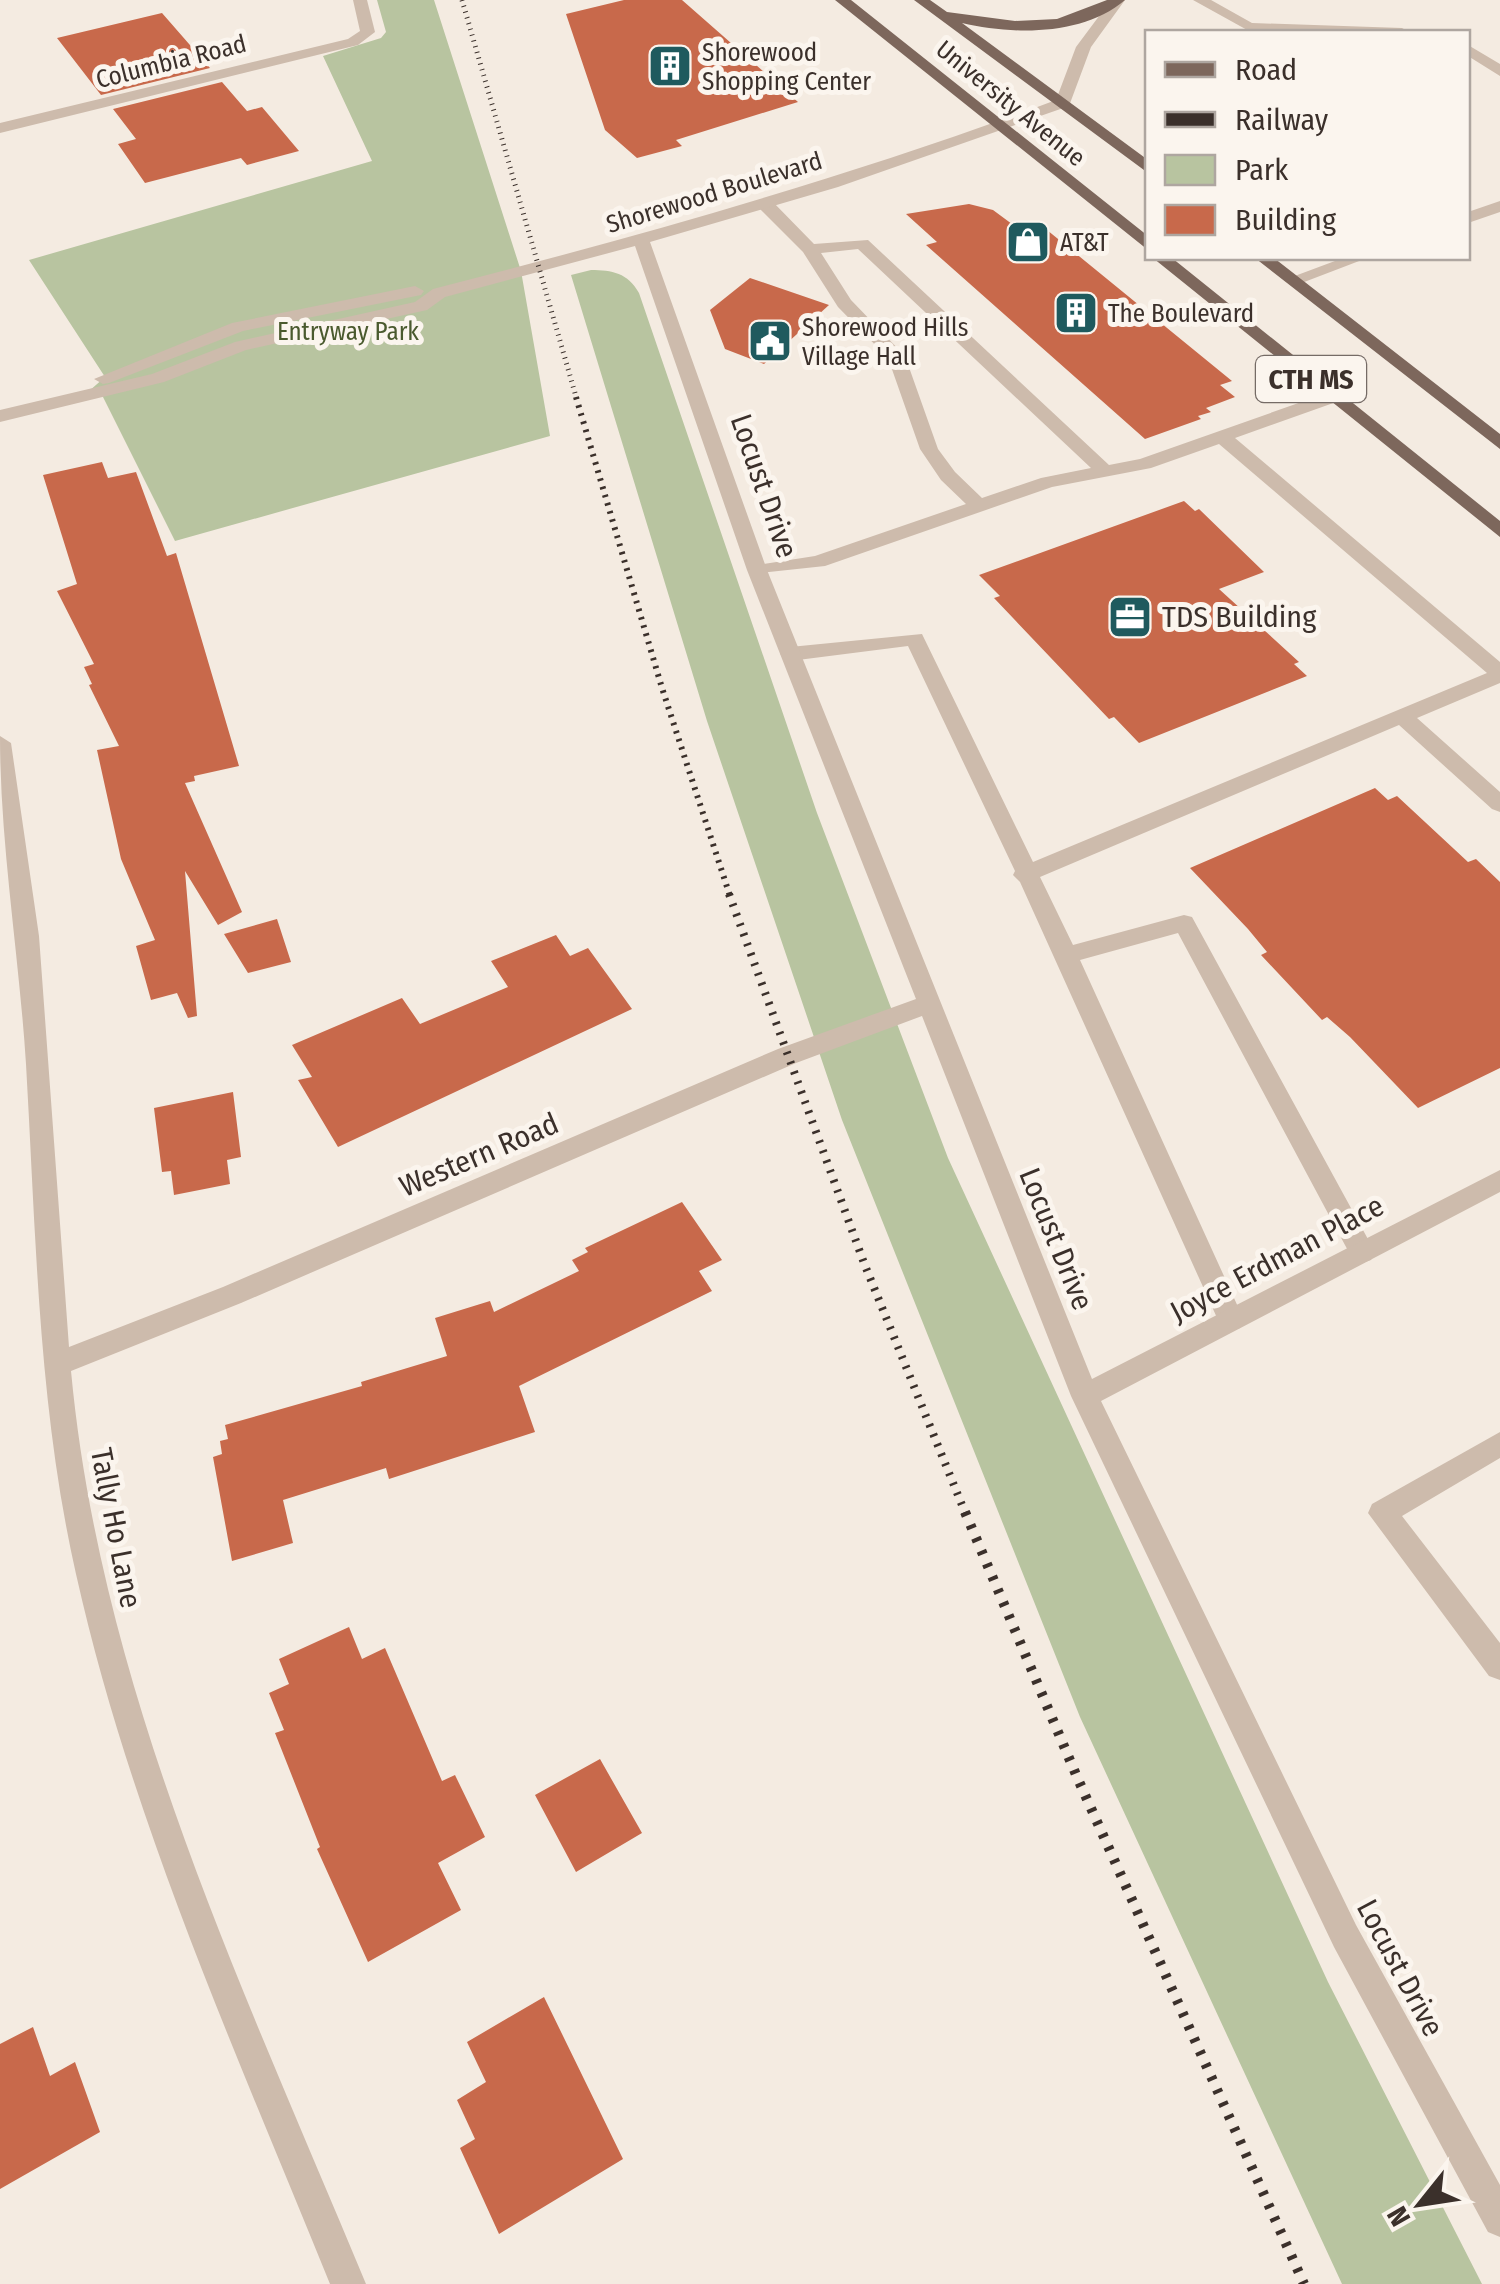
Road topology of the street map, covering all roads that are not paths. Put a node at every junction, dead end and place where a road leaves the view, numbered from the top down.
1 (360, 0) edge
2 (842, 0) edge
3 (921, 0) edge
4 (1118, 0) edge
5 (1200, 0) edge
6 (938, 12) junction
7 (1341, 30) edge
8 (1470, 51) edge
9 (1500, 71) edge
10 (1063, 103) junction
11 (1001, 127) junction
12 (0, 128) edge
13 (1145, 166) edge
14 (765, 204) junction
15 (1500, 206) edge
16 (1470, 217) edge
17 (642, 242) junction
18 (1145, 244) edge
19 (810, 249) junction
20 (1164, 260) edge
21 (1267, 260) edge
22 (1352, 260) edge
23 (1293, 280) junction
24 (1333, 397) junction
25 (0, 416) edge
26 (1223, 436) junction
27 (1500, 443) edge
28 (1103, 468) junction
29 (977, 504) junction
30 (1500, 531) edge
31 (758, 570) junction
32 (790, 654) junction
33 (1500, 674) edge
34 (1402, 716) junction
35 (0, 743) edge
36 (1500, 804) edge
37 (1024, 875) junction
38 (1066, 956) junction
39 (927, 1005) junction
40 (1500, 1180) edge
41 (1362, 1252) junction
42 (1231, 1320) junction
43 (57, 1364) junction
44 (1085, 1396) junction
45 (1500, 1444) edge
46 (1500, 1666) edge
47 (1500, 2220) edge
48 (348, 2284) edge

1 - 12 street, Columbia Road
2 - 11 main road, University Avenue
3 - 6 main road, University Avenue
4 - 6 main road
4 - 10 street
5 - 7 street
6 - 10 main road, University Avenue
8 - 9 street
10 - 11 street, Shorewood Boulevard
10 - 13 main road, University Avenue
11 - 14 street, Shorewood Boulevard
11 - 18 main road, University Avenue
14 - 17 street, Shorewood Boulevard
14 - 19 street
15 - 16 street
17 - 25 street, Shorewood Boulevard
17 - 31 street, Locust Drive
19 - 28 street
19 - 29 street
20 - 24 main road, CTH MS
21 - 23 main road, CTH MS
22 - 23 street
23 - 27 main road, CTH MS
24 - 26 street
24 - 30 main road, CTH MS
26 - 28 street
26 - 33 street
28 - 29 street
29 - 31 street
31 - 32 street, Locust Drive
32 - 37 street
32 - 39 street, Locust Drive
33 - 34 street
34 - 36 street
34 - 37 street
35 - 43 street, Tally Ho Lane
37 - 38 street
38 - 41 street
38 - 42 street
39 - 43 street, Western Road
39 - 44 street, Locust Drive
40 - 41 street, Joyce Erdman Place
41 - 42 street, Joyce Erdman Place
42 - 44 street, Joyce Erdman Place
43 - 48 street, Tally Ho Lane
44 - 47 street, Locust Drive
45 - 46 street

